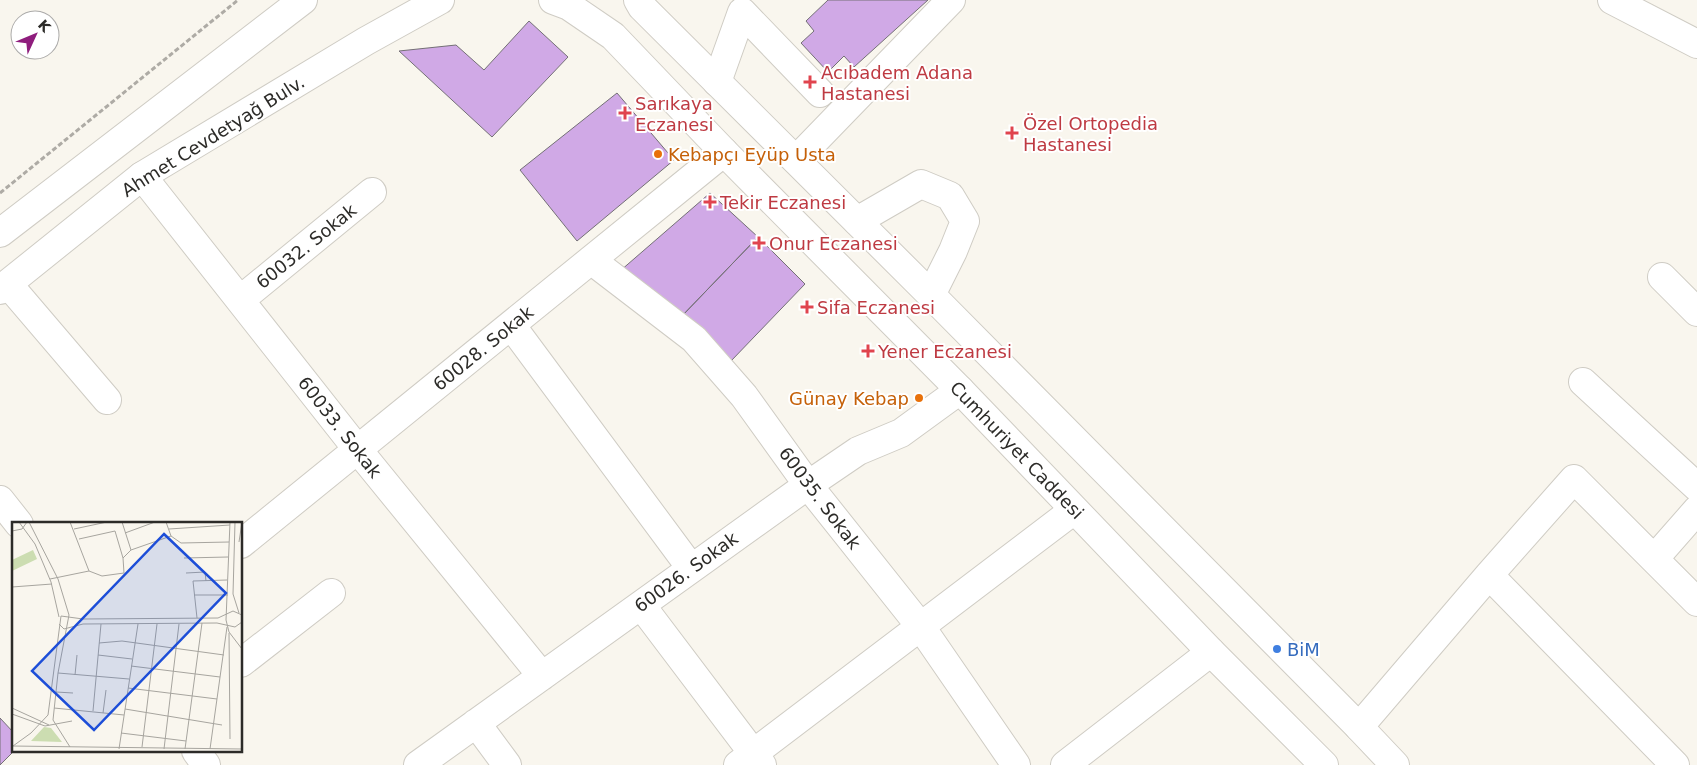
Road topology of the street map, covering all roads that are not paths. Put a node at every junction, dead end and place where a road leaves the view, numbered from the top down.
1 (303, 0) edge
2 (440, 0) edge
3 (553, 0) edge
4 (638, 0) edge
5 (951, 0) edge
6 (1612, 0) edge
7 (737, 6) edge
8 (1697, 44) edge
9 (717, 82) junction
10 (820, 93) dead end
11 (724, 152) junction
12 (796, 160) junction
13 (142, 176) junction
14 (372, 192) dead end
15 (857, 221) junction
16 (0, 233) edge
17 (591, 260) junction
18 (1662, 277) dead end
19 (4, 287) edge
20 (931, 295) junction
21 (240, 300) junction
22 (1697, 312) edge
23 (511, 325) junction
24 (1584, 382) dead end
25 (960, 390) junction
26 (107, 400) dead end
27 (358, 450) junction
28 (808, 485) junction
29 (1697, 487) edge
30 (0, 500) edge
31 (1074, 510) junction
32 (1697, 510) edge
33 (17, 522) edge
34 (242, 543) edge
35 (1654, 559) junction
36 (691, 568) junction
37 (1489, 575) junction
38 (330, 593) dead end
39 (1697, 602) edge
40 (641, 605) junction
41 (921, 626) junction
42 (1211, 652) junction
43 (242, 662) edge
44 (542, 676) junction
45 (476, 723) junction
46 (1359, 727) junction
47 (197, 752) edge
48 (751, 761) edge
49 (206, 765) edge
50 (418, 765) edge
51 (507, 765) edge
52 (1016, 765) edge
53 (1064, 765) edge
54 (1324, 765) edge
55 (1395, 765) edge
56 (1675, 765) edge

1 - 16 street
2 - 13 street, Ahmet Cevdetyağ Bulv.
3 - 11 street, Cumhuriyet Caddesi
4 - 9 street
5 - 12 street
6 - 8 street
7 - 9 street
7 - 10 street
9 - 12 street
11 - 17 street, 60028. Sokak
11 - 25 street, Cumhuriyet Caddesi
12 - 15 street
13 - 19 street, Ahmet Cevdetyağ Bulv.
13 - 21 street, 60033. Sokak
14 - 21 street, 60032. Sokak
15 - 20 street
15 - 20 street
17 - 23 street, 60028. Sokak
17 - 28 street, 60035. Sokak
18 - 22 street
19 - 26 street
20 - 46 street
21 - 27 street, 60033. Sokak
23 - 27 street, 60028. Sokak
23 - 36 street
24 - 29 street
25 - 28 street, 60026. Sokak
25 - 31 street, Cumhuriyet Caddesi
27 - 34 street, 60028. Sokak
27 - 44 street, 60033. Sokak
28 - 36 street, 60026. Sokak
28 - 41 street, 60035. Sokak
30 - 33 street
31 - 41 street
31 - 42 street, Cumhuriyet Caddesi
32 - 35 street
35 - 37 street
35 - 39 street
36 - 40 street, 60026. Sokak
37 - 46 street
37 - 56 street
38 - 43 street
40 - 44 street, 60026. Sokak
40 - 48 street
41 - 48 street
41 - 52 street, 60035. Sokak
42 - 53 street
42 - 54 street, Cumhuriyet Caddesi
44 - 45 street, 60026. Sokak
45 - 50 street, 60026. Sokak
45 - 51 street
46 - 55 street
47 - 49 street

